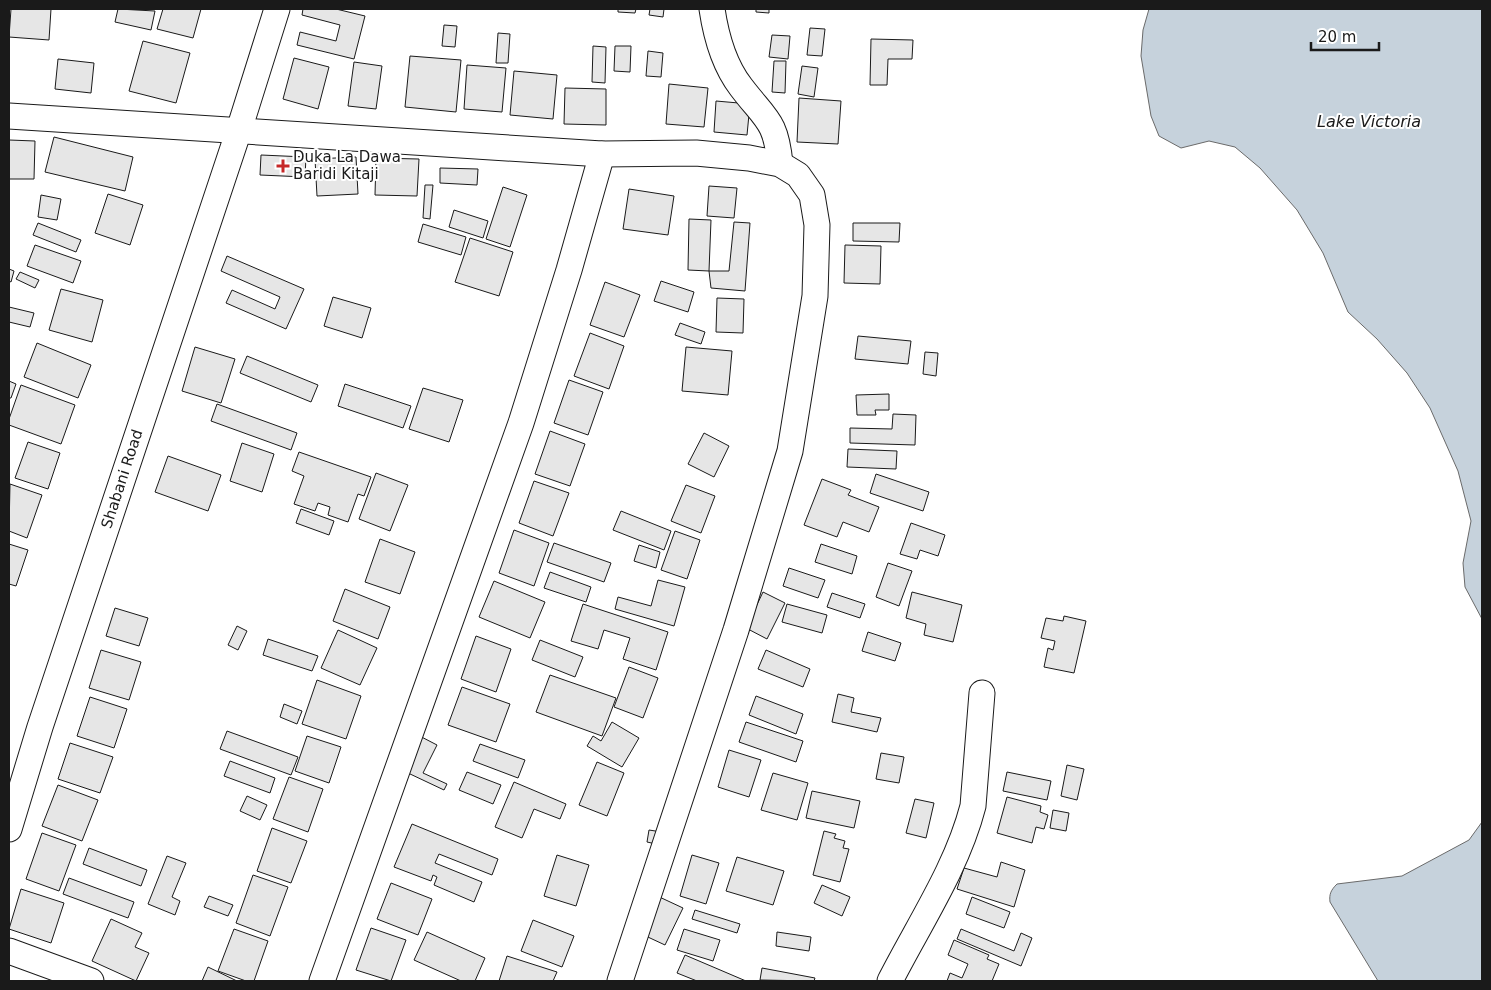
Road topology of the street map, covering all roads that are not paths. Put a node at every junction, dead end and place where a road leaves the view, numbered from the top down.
1 (277, 9) edge
2 (712, 9) edge
3 (9, 116) edge
4 (239, 130) junction
5 (602, 154) junction
6 (780, 164) junction
7 (982, 693) dead end
8 (9, 829) edge
9 (9, 951) edge
10 (91, 981) edge
11 (322, 981) edge
12 (620, 981) edge
13 (890, 981) edge

1 - 4 street, Shabani Road
2 - 6 street
3 - 4 street
4 - 5 street
4 - 8 street, Shabani Road
5 - 6 street
5 - 11 street
6 - 12 street
7 - 13 street
9 - 10 street

